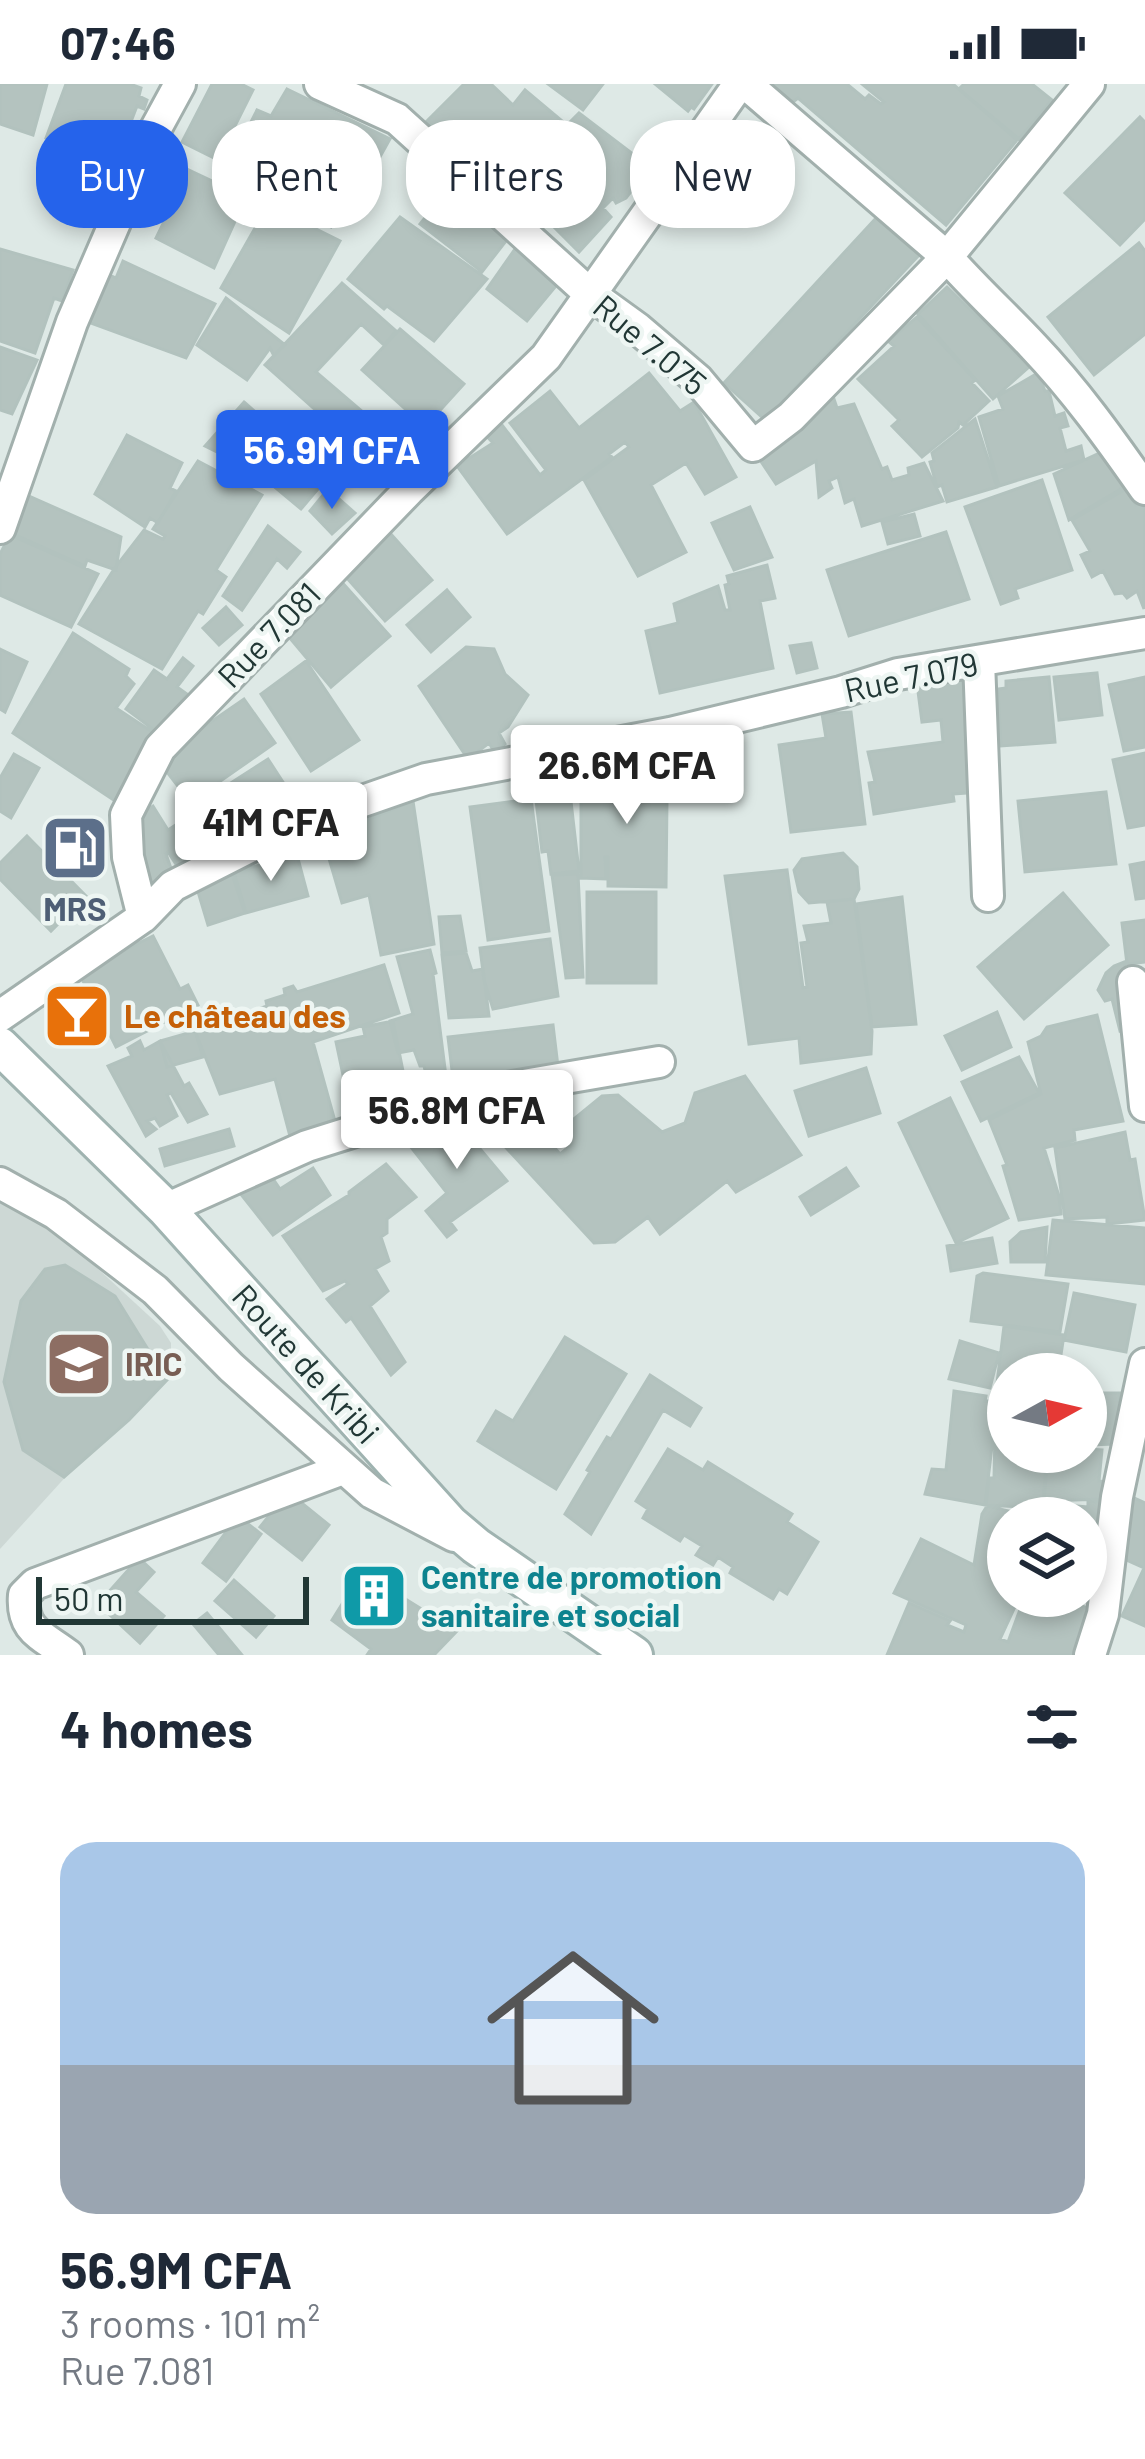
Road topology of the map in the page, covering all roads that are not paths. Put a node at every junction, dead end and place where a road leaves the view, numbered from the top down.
1 (180, 84) edge
2 (320, 84) edge
3 (743, 84) edge
4 (1089, 84) edge
5 (947, 257) junction
6 (590, 294) junction
7 (1145, 489) edge
8 (0, 528) edge
9 (1145, 632) edge
10 (979, 661) junction
11 (988, 896) dead end
12 (143, 917) junction
13 (1133, 982) dead end
14 (0, 1016) edge
15 (0, 1046) edge
16 (658, 1062) dead end
17 (1145, 1106) edge
18 (0, 1183) edge
19 (166, 1209) junction
20 (1145, 1364) edge
21 (343, 1469) junction
22 (476, 1546) junction
23 (68, 1655) edge
24 (634, 1655) edge
25 (1090, 1655) edge

1 - 8 street
2 - 6 street, Rue 7.075
3 - 5 street
3 - 6 street, Rue 7.081
4 - 5 street, Rue 7.075
5 - 6 street, Rue 7.075
5 - 7 street
6 - 12 street, Rue 7.081
9 - 10 street, Rue 7.079
10 - 11 street
10 - 12 street, Rue 7.079
12 - 14 street
13 - 17 street
15 - 19 main road, Route de Kribi
16 - 19 street
18 - 21 street
19 - 22 main road, Route de Kribi
20 - 25 street
21 - 22 street
21 - 23 street
22 - 24 main road, Route de Kribi

